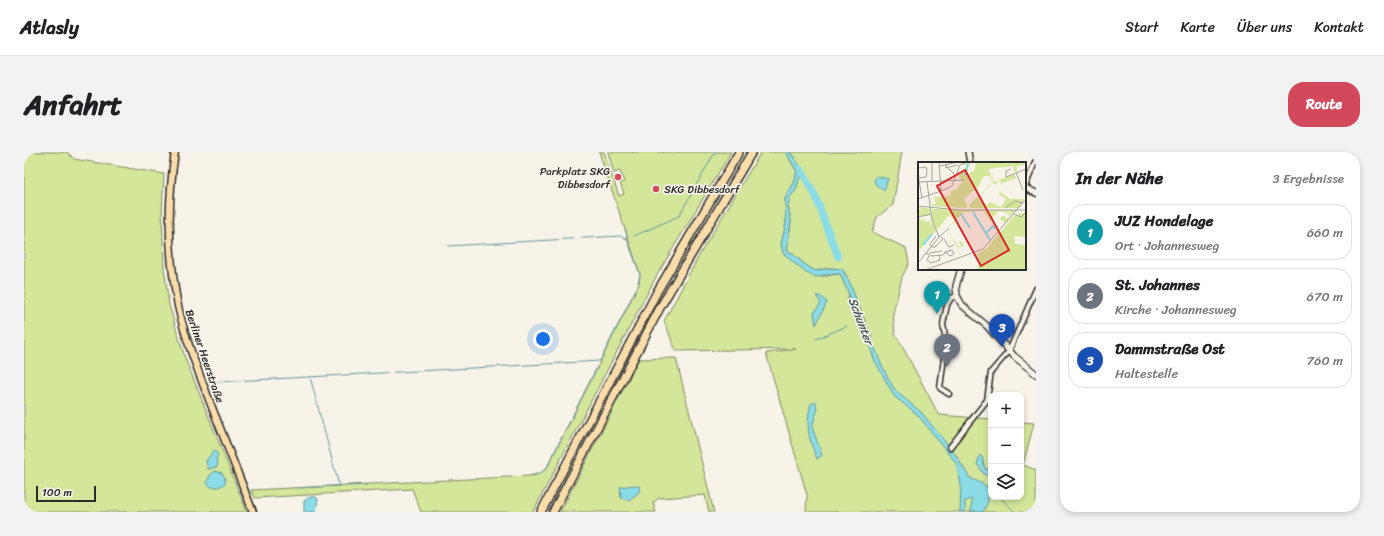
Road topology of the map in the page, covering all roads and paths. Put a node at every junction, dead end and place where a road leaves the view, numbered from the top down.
1 (175, 152) edge
2 (740, 152) edge
3 (752, 152) edge
4 (968, 152) edge
5 (1036, 160) edge
6 (970, 162) edge
7 (1026, 185) edge
8 (1026, 187) edge
9 (1036, 192) edge
10 (961, 270) edge
11 (1036, 289) edge
12 (957, 296) junction
13 (1009, 351) junction
14 (1036, 374) edge
15 (949, 394) dead end
16 (950, 446) dead end
17 (253, 512) edge
18 (541, 512) edge
19 (552, 512) edge

1 - 17 main road, Berliner Heerstraße
2 - 18 highway
3 - 19 highway
4 - 6 street
5 - 7 street
8 - 9 main road
10 - 12 main road
11 - 13 street
12 - 13 main road
12 - 15 street
13 - 14 main road
13 - 16 street

